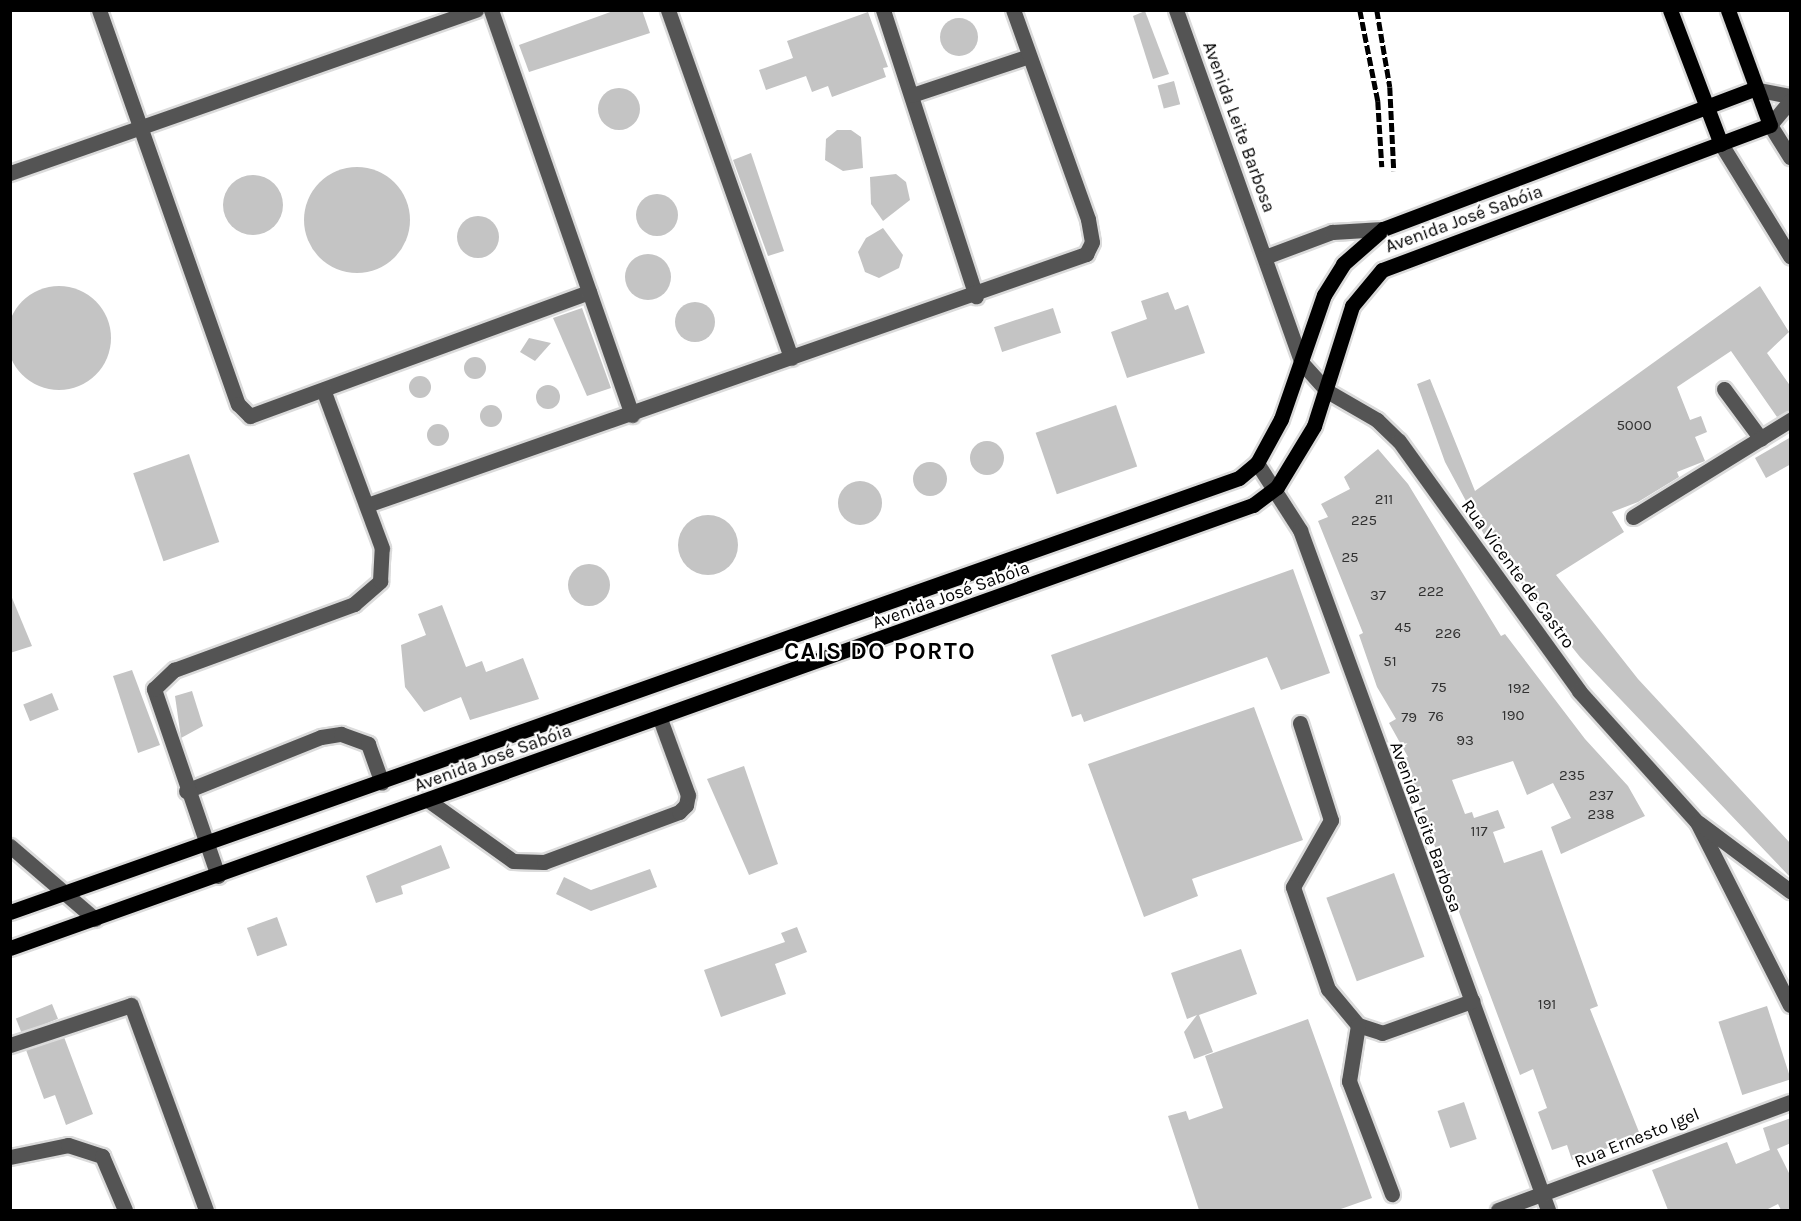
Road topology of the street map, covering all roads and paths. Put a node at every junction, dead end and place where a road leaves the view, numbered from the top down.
1 (99, 10) edge
2 (476, 10) edge
3 (491, 10) edge
4 (668, 10) edge
5 (883, 10) edge
6 (1013, 10) edge
7 (1176, 10) edge
8 (1670, 10) edge
9 (1728, 10) edge
10 (1029, 56) junction
11 (1754, 89) junction
12 (912, 95) junction
13 (1791, 96) edge
14 (1791, 101) edge
15 (1703, 109) junction
16 (1770, 125) junction
17 (140, 127) junction
18 (1721, 144) junction
19 (1791, 158) edge
20 (10, 173) edge
21 (1383, 229) junction
22 (1791, 255) edge
23 (1265, 256) junction
24 (589, 292) junction
25 (976, 296) junction
26 (791, 358) junction
27 (1301, 362) junction
28 (1724, 389) dead end
29 (1327, 391) junction
30 (324, 392) junction
31 (632, 415) junction
32 (1791, 420) edge
33 (1761, 439) junction
34 (1257, 463) junction
35 (1277, 487) junction
36 (367, 505) junction
37 (1633, 517) dead end
38 (660, 719) junction
39 (1300, 723) dead end
40 (382, 783) junction
41 (186, 791) junction
42 (429, 801) junction
43 (1697, 822) junction
44 (207, 845) junction
45 (10, 846) edge
46 (218, 876) junction
47 (1791, 891) edge
48 (64, 894) junction
49 (10, 912) edge
50 (95, 919) junction
51 (10, 948) edge
52 (1472, 1001) junction
53 (1791, 1005) edge
54 (1358, 1025) junction
55 (10, 1045) edge
56 (1791, 1102) edge
57 (10, 1157) edge
58 (1392, 1194) dead end
59 (1542, 1195) junction
60 (125, 1210) edge
61 (206, 1210) edge
62 (1498, 1210) edge
63 (1548, 1210) edge

1 - 17 street
2 - 17 street
3 - 24 street
4 - 26 street
5 - 12 street
6 - 10 street
7 - 23 street, Avenida Leite Barbosa
8 - 15 main road
9 - 11 main road
10 - 12 street
10 - 25 street
11 - 13 street
11 - 15 main road, Avenida José Sabóia
11 - 16 main road
12 - 25 street
14 - 16 street
15 - 18 main road
15 - 21 main road, Avenida José Sabóia
16 - 18 main road, Avenida José Sabóia
16 - 19 street
17 - 20 street
17 - 30 street
18 - 22 street
18 - 29 main road, Avenida José Sabóia
21 - 23 street
21 - 27 main road, Avenida José Sabóia
23 - 27 street, Avenida Leite Barbosa
24 - 30 street
24 - 31 street
25 - 26 street
26 - 31 street
27 - 29 street, Rua Vicente de Castro
27 - 34 main road, Avenida José Sabóia
28 - 33 street
29 - 35 main road, Avenida José Sabóia
29 - 43 street, Rua Vicente de Castro
30 - 36 street
31 - 36 street
32 - 33 street
33 - 37 street
34 - 35 street, Avenida Leite Barbosa
34 - 40 main road, Avenida José Sabóia
35 - 38 main road, Avenida José Sabóia
35 - 52 street, Avenida Leite Barbosa
36 - 41 street
38 - 42 main road, Avenida José Sabóia
38 - 42 street
39 - 54 street
40 - 41 street
40 - 44 main road, Avenida José Sabóia
41 - 44 street
42 - 46 main road, Avenida José Sabóia
43 - 47 street, Rua Vicente de Castro
43 - 53 street, Rua Vicente de Castro
44 - 46 street
44 - 48 main road, Avenida José Sabóia
45 - 48 street
46 - 50 main road, Avenida José Sabóia
48 - 49 main road, Avenida José Sabóia
48 - 50 street
50 - 51 main road, Avenida José Sabóia
52 - 54 street
52 - 59 street, Avenida Leite Barbosa
54 - 58 street
55 - 61 street
56 - 59 street, Rua Ernesto Igel
57 - 60 street
59 - 62 street, Rua Ernesto Igel
59 - 63 street, Avenida Leite Barbosa

